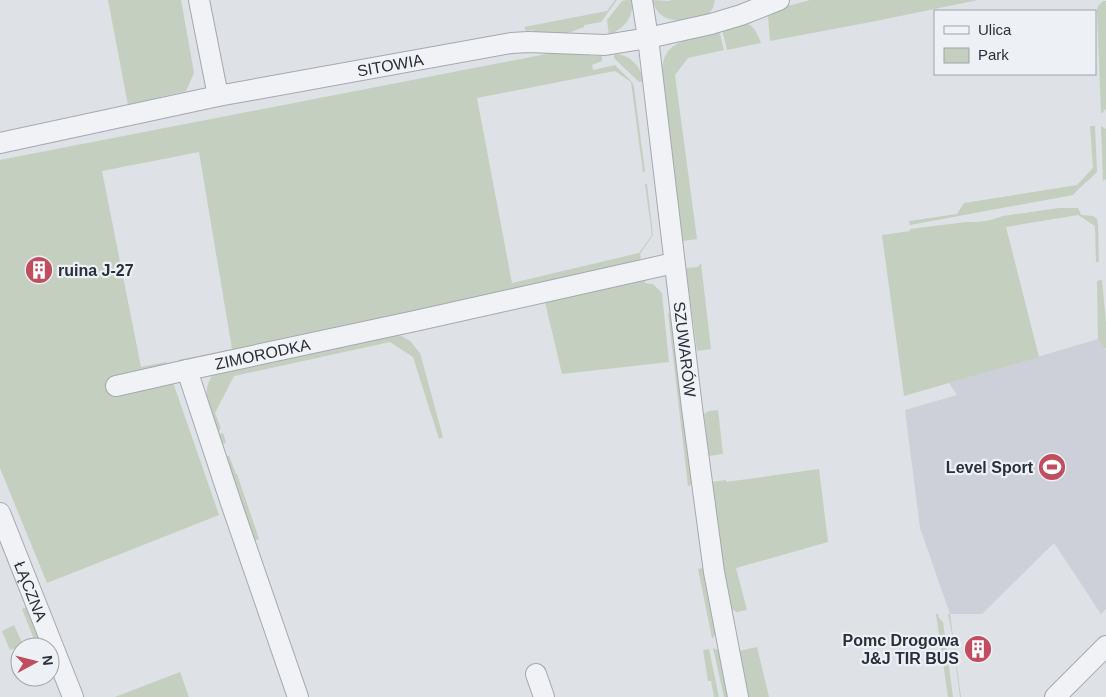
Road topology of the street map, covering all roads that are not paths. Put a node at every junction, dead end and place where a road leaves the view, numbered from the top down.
1 (199, 0) edge
2 (642, 0) edge
3 (779, 0) edge
4 (648, 38) junction
5 (218, 96) junction
6 (0, 143) edge
7 (674, 263) junction
8 (187, 370) junction
9 (116, 386) dead end
10 (0, 513) edge
11 (1106, 646) edge
12 (536, 674) dead end
13 (73, 697) edge
14 (298, 697) edge
15 (544, 697) edge
16 (738, 697) edge
17 (1055, 697) edge

1 - 5 street
2 - 4 street, SZUWARÓW
3 - 4 street, SITOWIA
4 - 5 street, SITOWIA
4 - 7 street, SZUWARÓW
5 - 6 street, SITOWIA
7 - 8 street, ZIMORODKA
7 - 16 street, SZUWARÓW
8 - 9 street, ZIMORODKA
8 - 14 street
10 - 13 street, ŁĄCZNA
11 - 17 street
12 - 15 street

